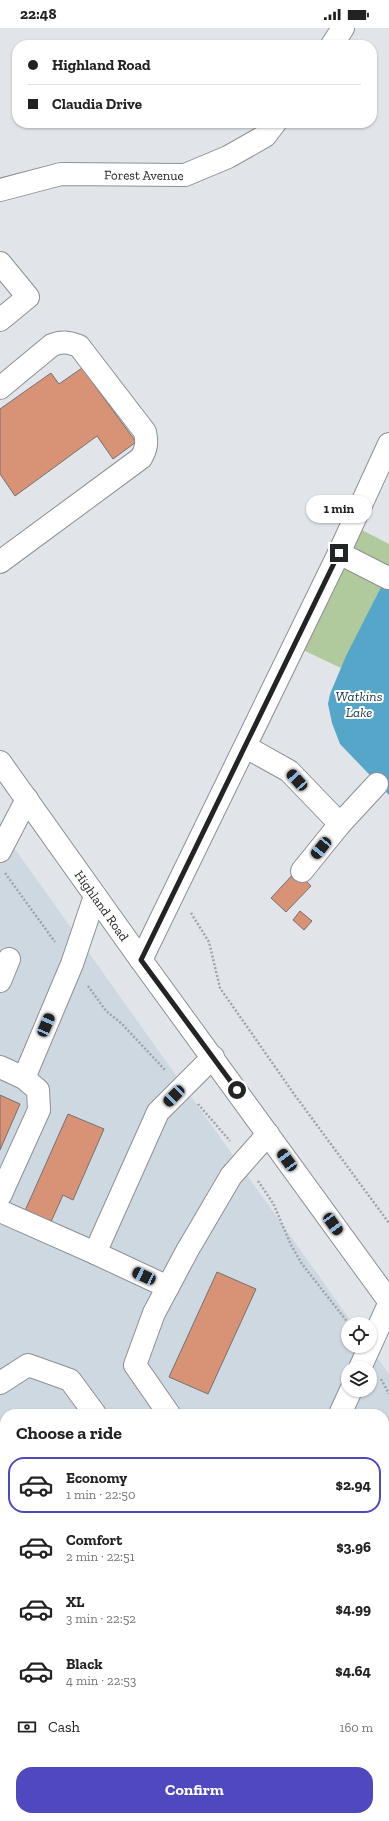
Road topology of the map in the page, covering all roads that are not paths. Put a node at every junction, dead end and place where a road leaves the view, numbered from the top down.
1 (343, 28) edge
2 (335, 40) edge
3 (271, 128) edge
4 (0, 190) edge
5 (0, 263) edge
6 (0, 320) edge
7 (0, 388) edge
8 (389, 444) edge
9 (339, 553) junction
10 (1, 560) edge
11 (388, 578) edge
12 (246, 747) junction
13 (0, 762) edge
14 (377, 784) dead end
15 (27, 799) junction
16 (340, 824) junction
17 (0, 851) edge
18 (302, 872) dead end
19 (95, 896) junction
20 (9, 959) dead end
21 (141, 960) junction
22 (0, 980) edge
23 (213, 1057) junction
24 (0, 1067) edge
25 (24, 1078) junction
26 (268, 1134) junction
27 (0, 1196) edge
28 (0, 1211) edge
29 (95, 1253) junction
30 (168, 1287) junction
31 (389, 1302) edge
32 (363, 1361) edge
33 (0, 1383) edge
34 (348, 1397) edge
35 (91, 1409) edge
36 (166, 1409) edge
37 (342, 1409) edge

1 - 2 main road
3 - 4 main road, Forest Avenue
5 - 6 main road
7 - 10 main road
8 - 9 main road
9 - 11 main road
9 - 12 main road
12 - 16 main road
12 - 21 main road
13 - 15 main road, Highland Road
14 - 16 main road
15 - 17 main road
15 - 19 main road, Highland Road
16 - 18 main road
19 - 21 main road, Highland Road
19 - 25 main road
20 - 22 main road
21 - 23 main road, Highland Road
23 - 26 main road, Highland Road
23 - 29 main road
24 - 25 main road
25 - 27 main road
26 - 30 main road
26 - 31 main road, Highland Road
28 - 29 main road
29 - 30 main road
30 - 36 main road
31 - 32 main road
33 - 35 main road
34 - 37 main road

